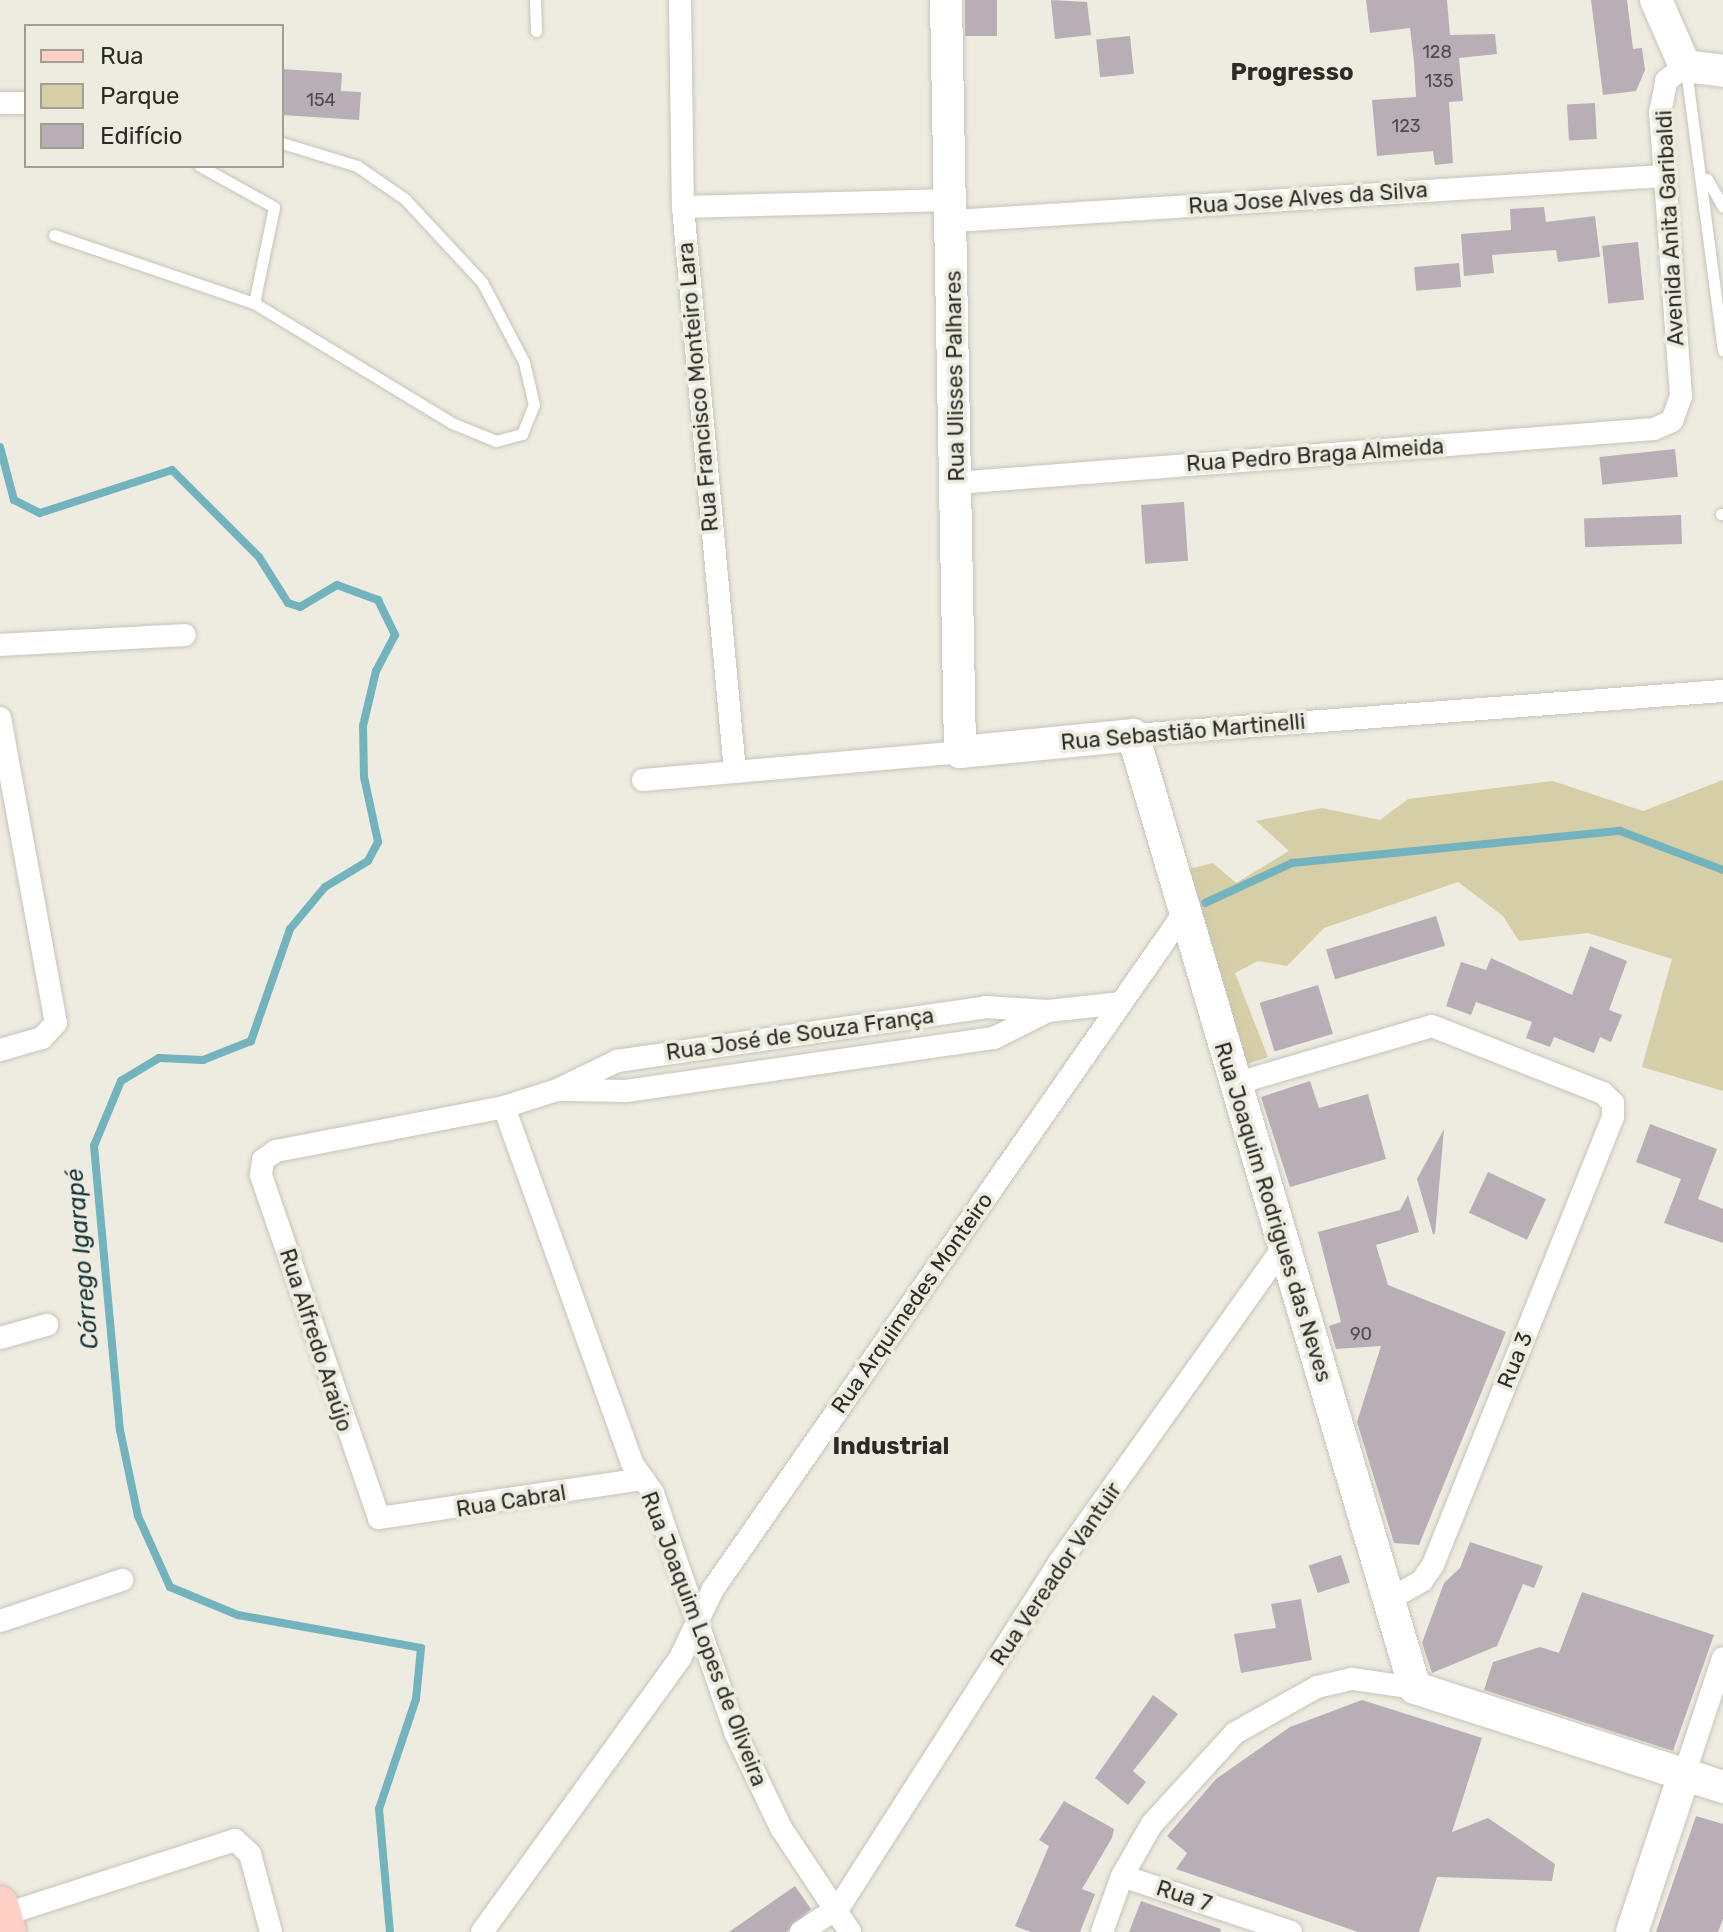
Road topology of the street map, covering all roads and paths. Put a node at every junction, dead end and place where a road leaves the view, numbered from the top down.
1 (535, 0) edge
2 (680, 0) edge
3 (946, 0) edge
4 (1656, 0) edge
5 (536, 31) dead end
6 (1685, 66) junction
7 (1723, 71) edge
8 (0, 103) edge
9 (24, 103) edge
10 (284, 144) edge
11 (204, 168) edge
12 (1704, 175) junction
13 (1663, 176) junction
14 (683, 207) junction
15 (1723, 207) edge
16 (953, 211) junction
17 (54, 235) dead end
18 (254, 303) junction
19 (1723, 351) edge
20 (1672, 421) joint
21 (956, 483) junction
22 (185, 635) dead end
23 (0, 645) edge
24 (1723, 691) edge
25 (0, 718) edge
26 (1133, 735) junction
27 (960, 752) junction
28 (735, 772) junction
29 (643, 780) dead end
30 (1184, 913) junction
31 (1122, 1003) junction
32 (1048, 1011) junction
33 (0, 1050) edge
34 (1234, 1084) junction
35 (557, 1090) junction
36 (504, 1107) junction
37 (263, 1160) joint
38 (1283, 1248) junction
39 (47, 1325) dead end
40 (0, 1338) edge
41 (643, 1479) junction
42 (379, 1518) joint
43 (122, 1580) dead end
44 (1390, 1599) junction
45 (0, 1621) edge
46 (698, 1624) junction
47 (1723, 1658) edge
48 (1415, 1688) junction
49 (1684, 1775) junction
50 (1723, 1787) edge
51 (1122, 1876) junction
52 (839, 1907) junction
53 (4, 1917) edge
54 (271, 1932) edge
55 (482, 1932) edge
56 (801, 1932) edge
57 (850, 1932) edge
58 (1102, 1932) edge
59 (1291, 1932) edge
60 (1632, 1932) edge

1 - 5 lane
2 - 14 street, Rua Francisco Monteiro Lara
3 - 16 street, Rua Ulisses Palhares
4 - 6 street
6 - 7 street
6 - 12 lane
6 - 13 street, Avenida Anita Garibaldi
8 - 9 street
10 - 18 lane
11 - 18 lane
12 - 15 lane
12 - 19 lane
13 - 16 street, Rua Jose Alves da Silva
13 - 20 street, Avenida Anita Garibaldi
14 - 16 street, Rua Jose Alves da Silva
14 - 28 street, Rua Francisco Monteiro Lara
16 - 21 street, Rua Ulisses Palhares
17 - 18 lane
20 - 21 street, Rua Pedro Braga Almeida
21 - 27 street, Rua Ulisses Palhares
22 - 23 street
24 - 26 street, Rua Sebastião Martinelli
25 - 33 street
26 - 27 street, Rua Sebastião Martinelli
26 - 30 street, Rua Joaquim Rodrigues das Neves
27 - 28 street, Rua Sebastião Martinelli
28 - 29 street, Rua Sebastião Martinelli
30 - 31 street, Rua Arquimedes Monteiro
30 - 34 street, Rua Joaquim Rodrigues das Neves
31 - 32 street, Rua José de Souza França
31 - 46 street, Rua Arquimedes Monteiro
32 - 35 street, Rua José de Souza França
32 - 35 street, Rua José de Souza França
34 - 38 street, Rua Joaquim Rodrigues das Neves
34 - 44 street, Rua 3
35 - 36 street, Rua José de Souza França
36 - 37 street, Rua José de Souza França
36 - 41 street, Rua Joaquim Lopes de Oliveira
37 - 42 street, Rua Alfredo Araújo
38 - 44 street, Rua Joaquim Rodrigues das Neves
38 - 52 street, Rua Vereador Vantuir
39 - 40 street
41 - 42 street, Rua Cabral
41 - 46 street, Rua Joaquim Lopes de Oliveira
43 - 45 street
44 - 48 street, Rua Joaquim Rodrigues das Neves
46 - 52 street, Rua Joaquim Lopes de Oliveira
46 - 55 street, Rua Arquimedes Monteiro
47 - 49 street
48 - 49 street
48 - 51 street
49 - 50 street
49 - 60 street
51 - 58 street
51 - 59 street, Rua 7
52 - 56 street
52 - 57 street, Rua Joaquim Lopes de Oliveira
53 - 54 street

